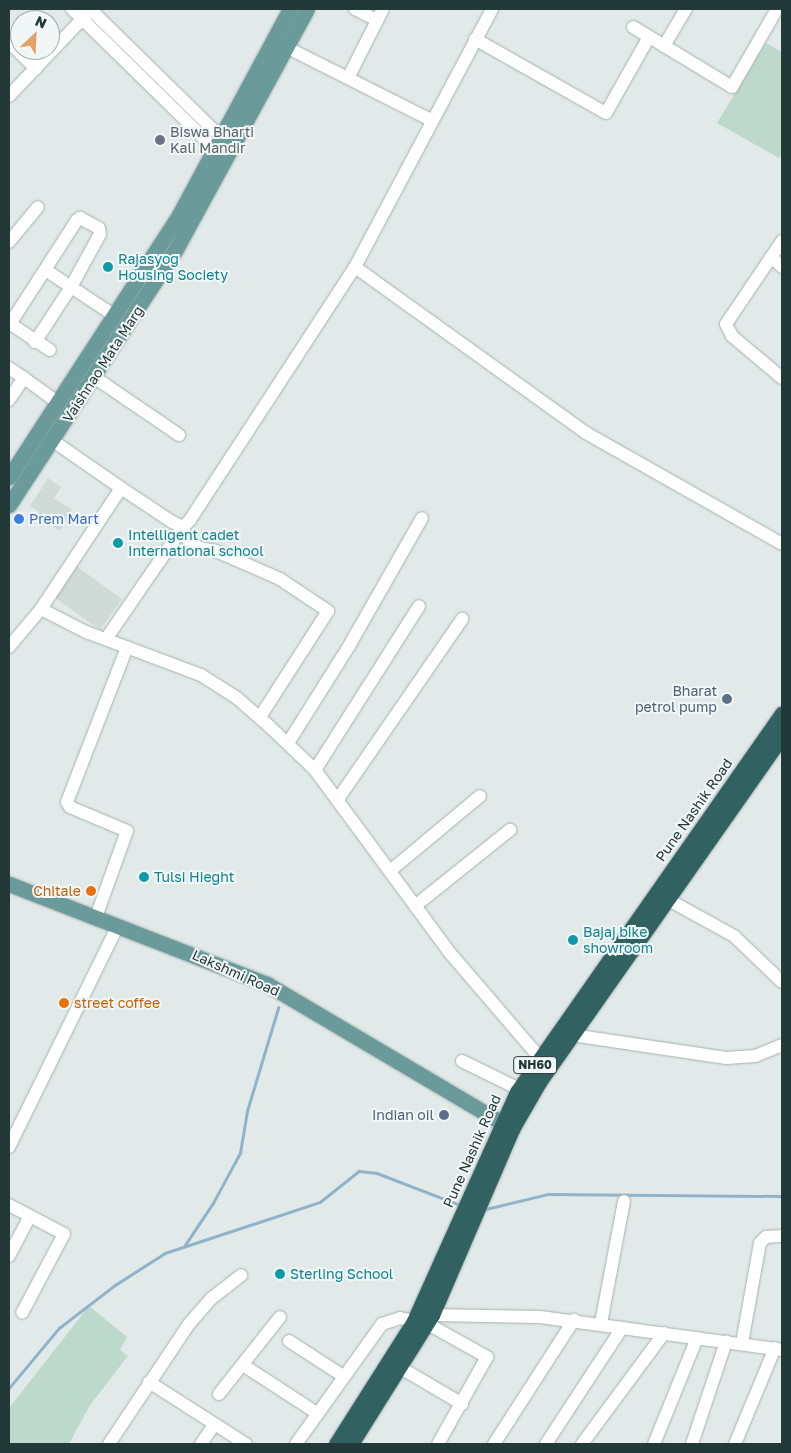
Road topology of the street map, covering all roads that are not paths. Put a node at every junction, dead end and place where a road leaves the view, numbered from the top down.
1 (72, 9) edge
2 (290, 9) edge
3 (306, 9) edge
4 (355, 9) edge
5 (492, 9) edge
6 (686, 9) edge
7 (777, 9) edge
8 (88, 13) edge
9 (380, 14) edge
10 (632, 27) dead end
11 (649, 37) junction
12 (475, 39) junction
13 (9, 42) edge
14 (664, 46) junction
15 (286, 47) junction
16 (36, 69) junction
17 (348, 78) junction
18 (9, 96) edge
19 (431, 120) junction
20 (218, 143) junction
21 (230, 154) junction
22 (38, 208) dead end
23 (782, 241) edge
24 (9, 242) edge
25 (771, 257) junction
26 (356, 267) junction
27 (782, 267) edge
28 (47, 271) junction
29 (71, 287) junction
30 (115, 316) junction
31 (10, 324) edge
32 (35, 342) junction
33 (50, 350) dead end
34 (9, 368) edge
35 (94, 377) junction
36 (24, 378) junction
37 (782, 378) edge
38 (9, 400) edge
39 (57, 402) junction
40 (178, 435) dead end
41 (53, 441) junction
42 (9, 476) edge
43 (121, 488) junction
44 (10, 501) edge
45 (422, 518) dead end
46 (183, 527) junction
47 (782, 544) edge
48 (419, 606) dead end
49 (40, 609) junction
50 (462, 619) dead end
51 (106, 639) junction
52 (9, 647) edge
53 (127, 648) junction
54 (782, 713) edge
55 (260, 717) junction
56 (782, 736) edge
57 (288, 743) junction
58 (316, 770) junction
59 (480, 796) dead end
60 (338, 799) junction
61 (510, 830) dead end
62 (390, 871) junction
63 (9, 884) edge
64 (667, 898) junction
65 (415, 906) junction
66 (96, 916) junction
67 (118, 925) junction
68 (782, 982) edge
69 (572, 1035) junction
70 (782, 1045) edge
71 (540, 1058) junction
72 (462, 1061) dead end
73 (519, 1089) junction
74 (506, 1126) junction
75 (9, 1147) edge
76 (624, 1201) dead end
77 (9, 1205) edge
78 (30, 1216) junction
79 (782, 1236) edge
80 (9, 1256) edge
81 (240, 1275) dead end
82 (22, 1313) dead end
83 (280, 1317) dead end
84 (425, 1320) junction
85 (574, 1320) junction
86 (601, 1323) junction
87 (622, 1328) junction
88 (664, 1333) junction
89 (697, 1338) junction
90 (289, 1341) dead end
91 (726, 1342) junction
92 (742, 1343) junction
93 (778, 1349) edge
94 (243, 1365) junction
95 (401, 1368) junction
96 (343, 1376) junction
97 (149, 1382) junction
98 (220, 1394) dead end
99 (462, 1404) junction
100 (317, 1413) junction
101 (214, 1425) junction
102 (109, 1444) edge
103 (201, 1444) edge
104 (246, 1444) edge
105 (296, 1444) edge
106 (336, 1444) edge
107 (351, 1444) edge
108 (438, 1444) edge
109 (494, 1444) edge
110 (546, 1444) edge
111 (582, 1444) edge
112 (654, 1444) edge
113 (692, 1444) edge
114 (735, 1444) edge

1 - 8 street
2 - 20 main road, Vaishnao Mata Marg
3 - 15 main road, Vaishnao Mata Marg
4 - 9 street
5 - 12 street
6 - 14 street
7 - 14 street
8 - 16 street
8 - 20 street
9 - 17 street
10 - 11 street
11 - 12 street
11 - 14 street
12 - 19 street
13 - 16 street
15 - 17 street
15 - 21 main road, Vaishnao Mata Marg
16 - 18 street
17 - 19 street
19 - 26 street
20 - 21 street
20 - 30 main road, Vaishnao Mata Marg
21 - 35 main road, Vaishnao Mata Marg
22 - 24 street
23 - 25 street
25 - 27 street
25 - 37 street
26 - 46 street
26 - 47 street
28 - 29 street
28 - 29 street
28 - 31 street
29 - 30 street
29 - 32 street
30 - 39 main road, Vaishnao Mata Marg
31 - 32 street
32 - 33 street
34 - 36 street
35 - 40 street
35 - 41 main road, Vaishnao Mata Marg
36 - 38 street
36 - 39 street
39 - 42 main road, Vaishnao Mata Marg
41 - 43 street
41 - 44 main road, Vaishnao Mata Marg
43 - 46 street
43 - 49 street
45 - 57 street
46 - 51 street
46 - 55 street
48 - 58 street
49 - 51 street
49 - 52 street
50 - 60 street
51 - 53 street
53 - 55 street
53 - 66 street
54 - 71 highway, Pune Nashik Road / NH60
55 - 57 street
56 - 64 highway, Pune Nashik Road / NH60
57 - 58 street
58 - 60 street
59 - 62 street
60 - 62 street
61 - 65 street
62 - 65 street
63 - 66 main road, Lakshmi Road
64 - 68 street
64 - 69 highway, Pune Nashik Road / NH60
65 - 71 street
66 - 67 main road, Lakshmi Road
67 - 74 main road, Lakshmi Road
67 - 75 street
69 - 70 street
69 - 74 highway, Pune Nashik Road / NH60
71 - 73 highway, Pune Nashik Road / NH60
72 - 73 street
73 - 74 highway, Pune Nashik Road / NH60
74 - 84 highway, Pune Nashik Road / NH60
76 - 86 street
77 - 78 street
78 - 80 street
78 - 82 street
79 - 92 street
81 - 97 street
83 - 94 street
84 - 85 street
84 - 95 highway, Pune Nashik Road / NH60
84 - 96 street
84 - 99 street
84 - 106 highway, Pune Nashik Road / NH60
85 - 86 street
85 - 109 street
86 - 87 street
87 - 88 street
87 - 110 street
88 - 89 street
88 - 111 street
89 - 91 street
89 - 112 street
90 - 96 street
91 - 92 street
91 - 113 street
92 - 93 street
93 - 114 street
94 - 98 street
94 - 100 street
95 - 99 street
95 - 107 highway, Pune Nashik Road / NH60
96 - 100 street
97 - 101 street
97 - 102 street
99 - 108 street
100 - 105 street
101 - 103 street
101 - 104 street

